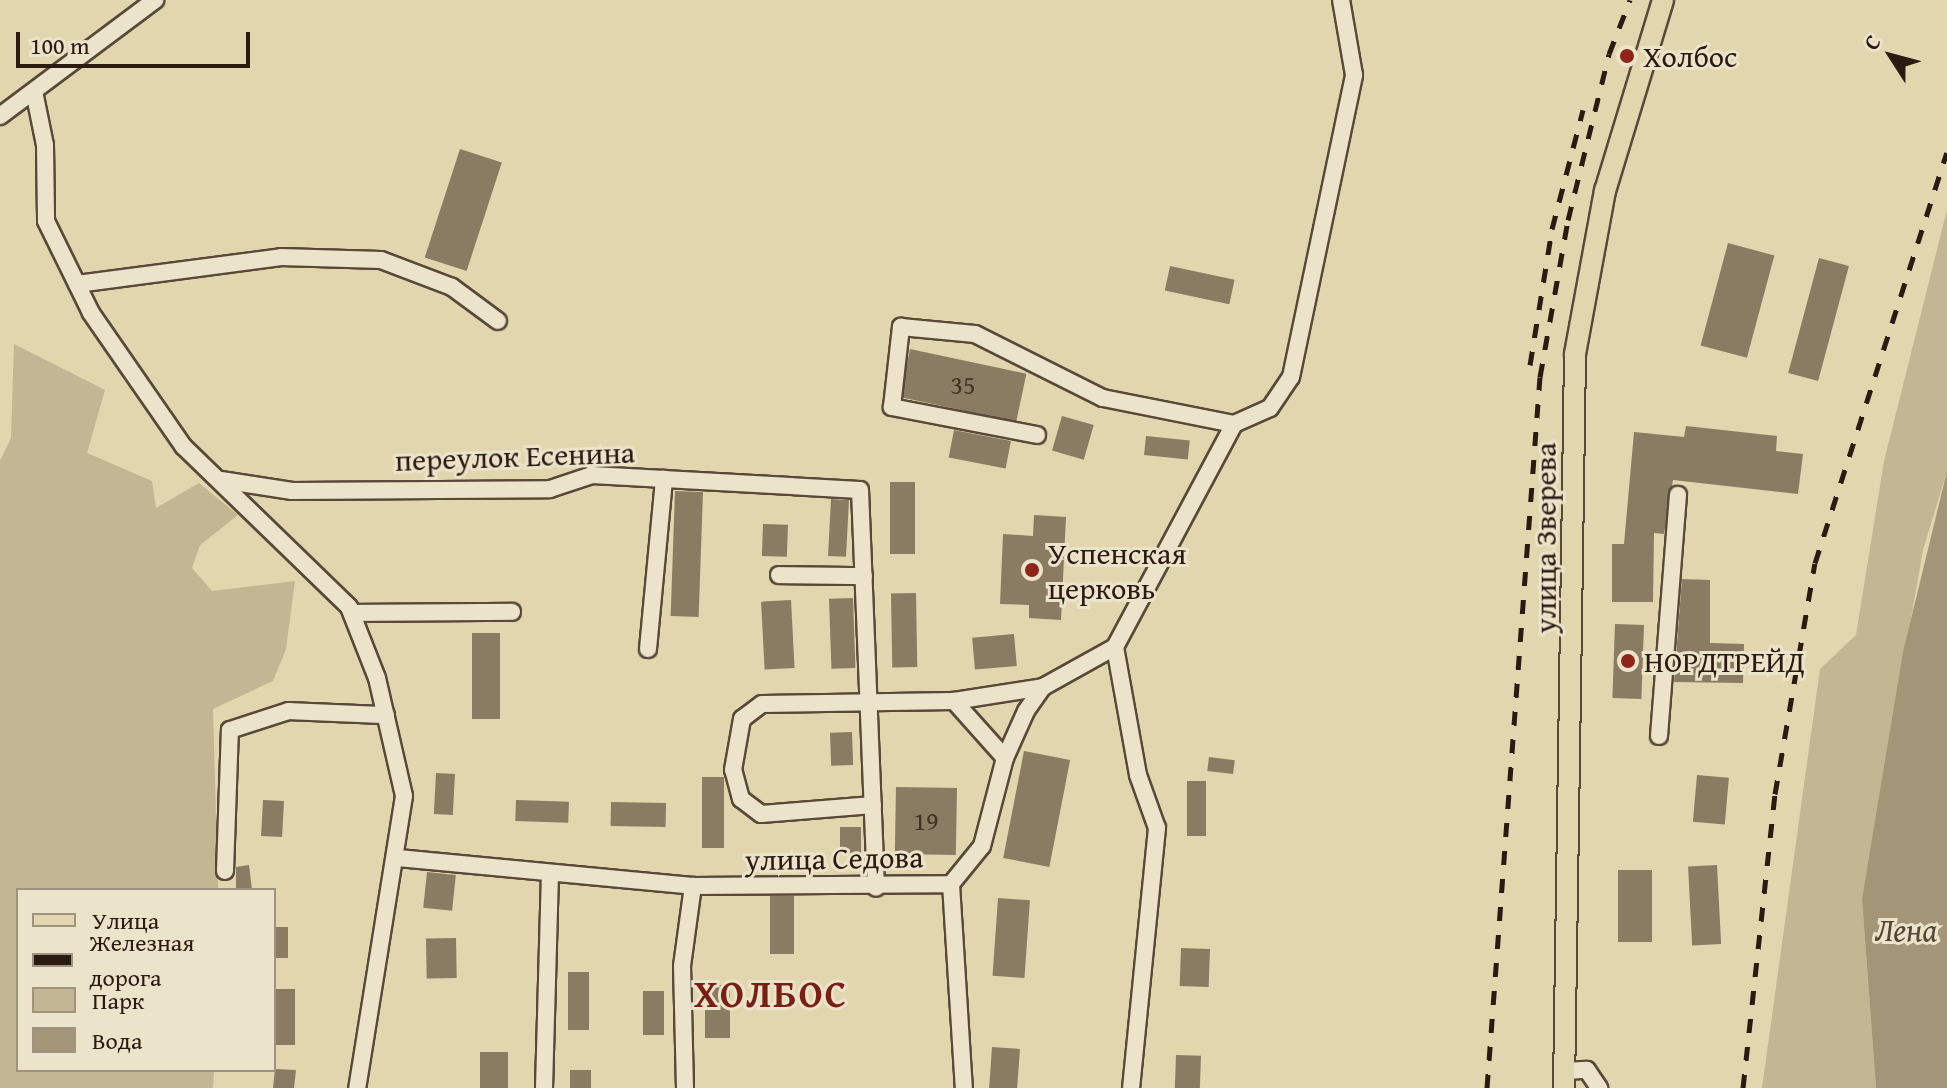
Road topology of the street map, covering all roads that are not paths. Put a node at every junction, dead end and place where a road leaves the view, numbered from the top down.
1 (155, 0) edge
2 (1341, 0) edge
3 (1663, 0) edge
4 (35, 96) junction
5 (0, 116) edge
6 (77, 284) junction
7 (498, 321) dead end
8 (1234, 424) junction
9 (1037, 435) dead end
10 (664, 479) junction
11 (221, 480) junction
12 (1678, 495) dead end
13 (779, 575) dead end
14 (864, 576) junction
15 (512, 612) dead end
16 (352, 613) junction
17 (1115, 647) junction
18 (648, 649) dead end
19 (1043, 687) junction
20 (869, 699) junction
21 (954, 701) junction
22 (386, 715) junction
23 (1659, 736) dead end
24 (1005, 758) junction
25 (873, 805) junction
26 (398, 858) junction
27 (225, 871) dead end
28 (550, 875) junction
29 (951, 884) junction
30 (693, 886) junction
31 (876, 888) junction
32 (1565, 1079) edge
33 (357, 1088) edge
34 (544, 1088) edge
35 (685, 1088) edge
36 (964, 1088) edge
37 (1131, 1088) edge
38 (1599, 1088) edge

1 - 4 street
2 - 8 street
3 - 32 main road, улица Зверева
4 - 5 street
4 - 6 street
6 - 7 street
6 - 11 street
8 - 9 street
8 - 17 street
10 - 11 street, переулок Есенина
10 - 14 street, переулок Есенина
10 - 18 street
11 - 16 street
12 - 23 street
13 - 14 street
14 - 20 street
15 - 16 street
16 - 22 street
17 - 19 street
17 - 37 street
19 - 21 street
19 - 24 street, улица Седова
20 - 21 street
20 - 25 street
20 - 25 street
21 - 24 street
22 - 26 street
22 - 27 street
24 - 29 street, улица Седова
25 - 31 street
26 - 28 street, улица Седова
26 - 33 street
28 - 30 street, улица Седова
28 - 34 street
29 - 31 street, улица Седова
29 - 36 street
30 - 31 street, улица Седова
30 - 35 street
32 - 38 street

